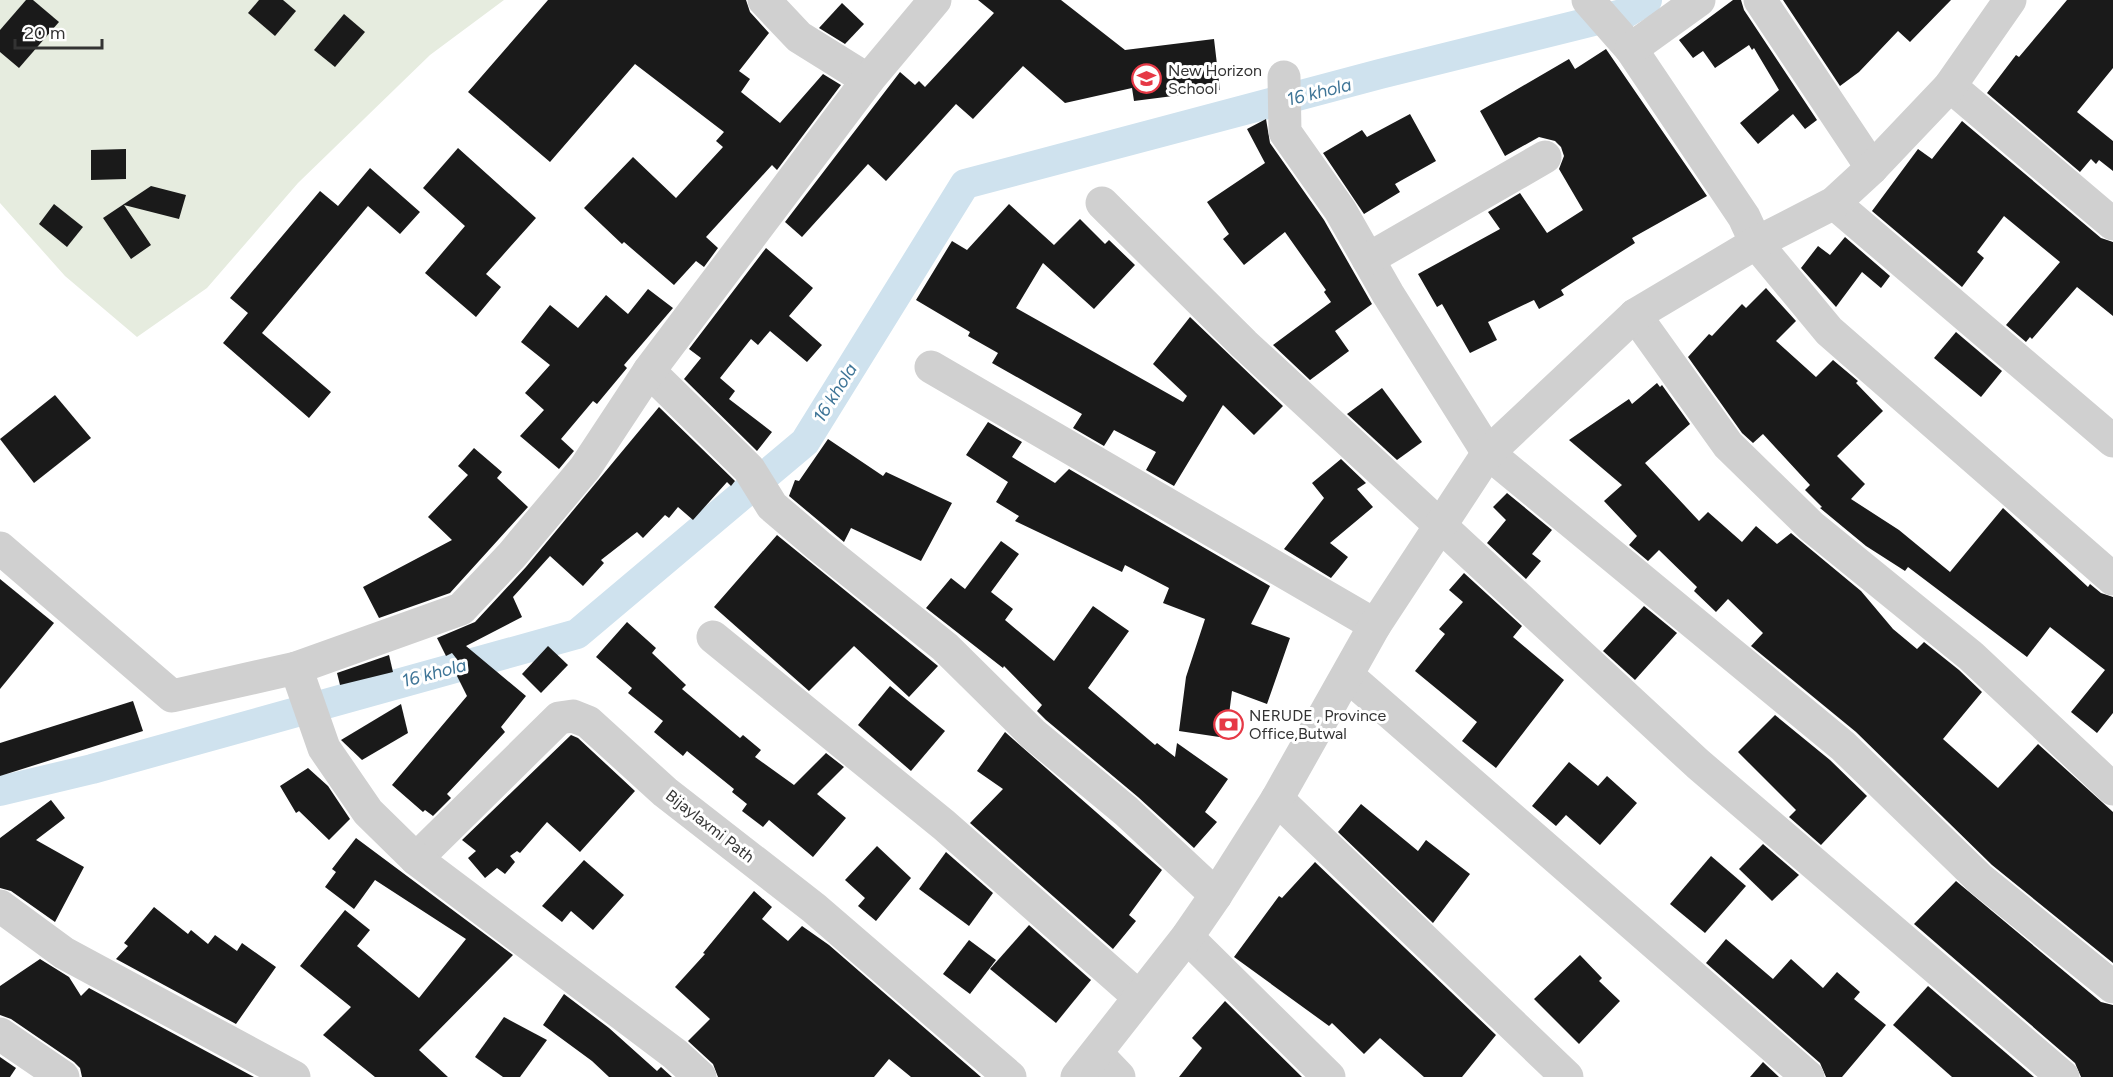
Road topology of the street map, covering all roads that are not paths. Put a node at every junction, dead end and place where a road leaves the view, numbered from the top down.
1 (764, 0) edge
2 (935, 0) edge
3 (1588, 0) edge
4 (1699, 0) edge
5 (1760, 0) edge
6 (2010, 0) edge
7 (1624, 41) junction
8 (1284, 77) dead end
9 (868, 80) junction
10 (1950, 86) junction
11 (1545, 157) dead end
12 (1872, 168) junction
13 (1834, 203) junction
14 (1102, 204) dead end
15 (2113, 224) edge
16 (1756, 243) junction
17 (1368, 259) junction
18 (1635, 315) junction
19 (932, 367) dead end
20 (649, 371) junction
21 (2113, 441) edge
22 (1488, 453) junction
23 (1440, 527) junction
24 (0, 548) edge
25 (2113, 579) edge
26 (1376, 625) junction
27 (713, 637) dead end
28 (296, 668) junction
29 (1348, 676) junction
30 (2113, 789) edge
31 (1277, 799) junction
32 (416, 859) junction
33 (1216, 895) junction
34 (0, 906) edge
35 (1187, 937) junction
36 (2113, 987) edge
37 (1139, 997) junction
38 (0, 1035) edge
39 (1098, 1069) edge
40 (63, 1077) edge
41 (294, 1077) edge
42 (700, 1077) edge
43 (1011, 1077) edge
44 (1329, 1077) edge
45 (1567, 1077) edge
46 (1808, 1077) edge
47 (2063, 1077) edge

1 - 9 street
2 - 9 street
3 - 7 street
4 - 7 street
5 - 12 street
6 - 10 street
7 - 16 street
8 - 17 street
9 - 20 street
10 - 12 street
10 - 15 street
11 - 17 street
12 - 13 street
13 - 16 street
13 - 21 street
14 - 23 street
16 - 18 street
16 - 25 street
17 - 22 street
18 - 22 street
18 - 30 street
19 - 26 street
20 - 28 street
20 - 33 street
22 - 23 street
22 - 36 street
23 - 26 street
23 - 47 street
24 - 28 street
26 - 29 street
27 - 37 street
28 - 32 street
29 - 31 street
29 - 46 street
31 - 33 street
31 - 45 street
32 - 42 street
32 - 43 street, Bijaylaxmi Path
33 - 35 street
34 - 41 street
35 - 37 street
35 - 44 street
37 - 39 street
38 - 40 street

